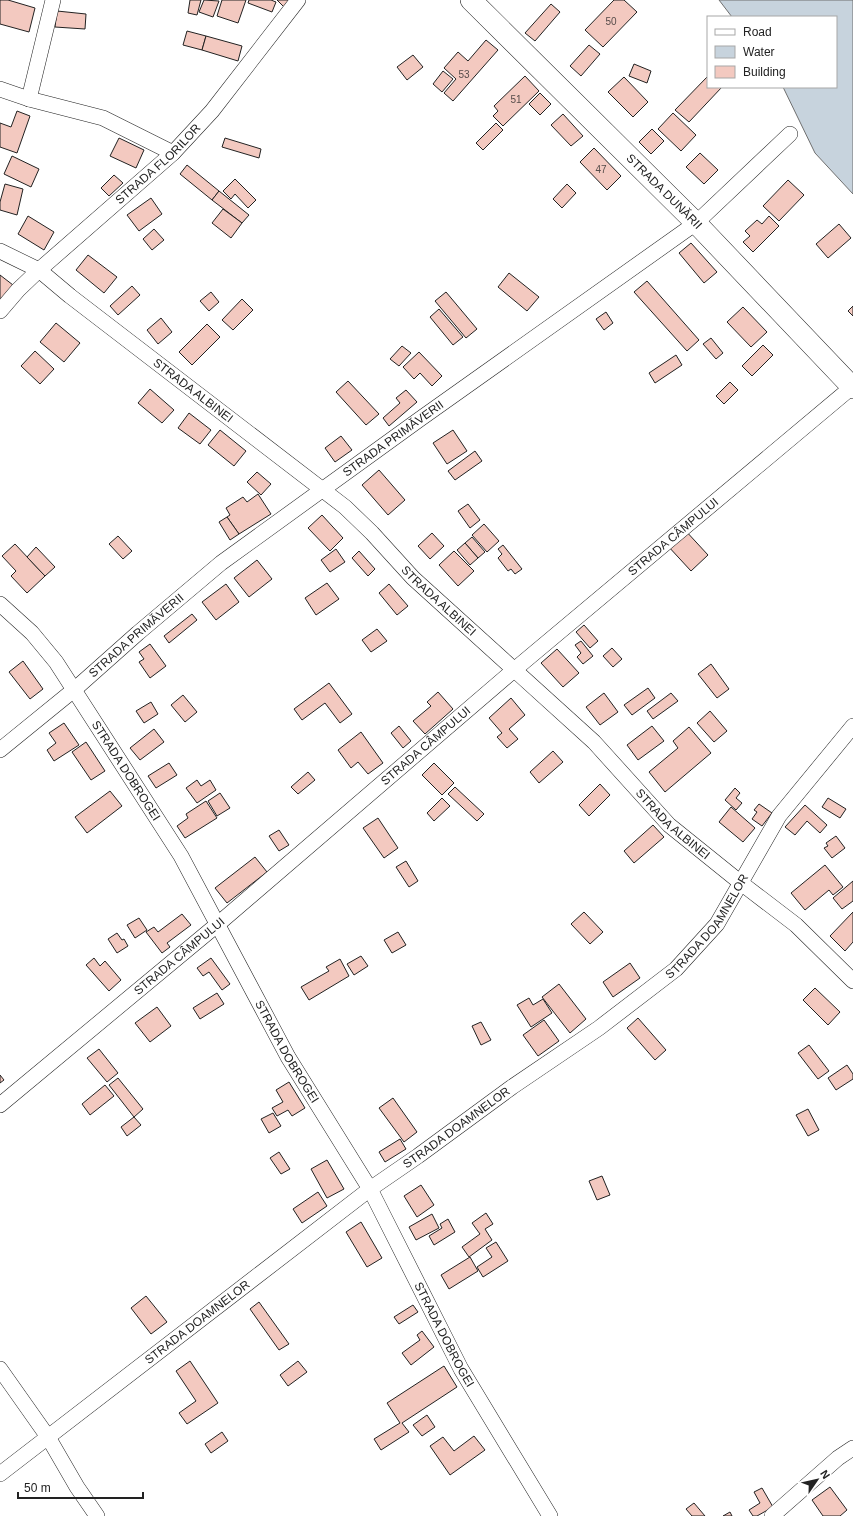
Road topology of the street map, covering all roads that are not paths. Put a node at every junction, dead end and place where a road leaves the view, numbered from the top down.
1 (53, 0) edge
2 (298, 0) edge
3 (471, 0) edge
4 (0, 89) edge
5 (29, 99) junction
6 (790, 134) dead end
7 (173, 153) junction
8 (696, 223) junction
9 (0, 251) edge
10 (39, 270) junction
11 (0, 311) edge
12 (853, 387) edge
13 (322, 490) junction
14 (0, 604) edge
15 (514, 670) junction
16 (75, 689) junction
17 (853, 726) edge
18 (0, 750) edge
19 (741, 884) junction
20 (218, 924) junction
21 (853, 981) edge
22 (0, 1105) edge
23 (370, 1189) junction
24 (0, 1369) edge
25 (48, 1437) junction
26 (853, 1448) edge
27 (0, 1474) edge
28 (97, 1516) edge
29 (550, 1516) edge
30 (772, 1516) edge

1 - 5 street
2 - 7 street, STRADA FLORILOR
3 - 8 main road, STRADA DUNĂRII
4 - 5 street
5 - 7 street
6 - 8 street, STRADA PRIMĂVERII
7 - 10 street, STRADA FLORILOR
8 - 12 main road, STRADA DUNĂRII
8 - 13 street, STRADA PRIMĂVERII
9 - 10 street, STRADA ALBINEI
10 - 11 street, STRADA FLORILOR
10 - 13 street, STRADA ALBINEI
12 - 15 street, STRADA CÂMPULUI
13 - 15 street, STRADA ALBINEI
13 - 16 street, STRADA PRIMĂVERII
14 - 16 street, STRADA DOBROGEI
15 - 19 street, STRADA ALBINEI
15 - 20 street, STRADA CÂMPULUI
16 - 18 street, STRADA PRIMĂVERII
16 - 20 street, STRADA DOBROGEI
17 - 19 street, STRADA DOAMNELOR
19 - 21 street, STRADA ALBINEI
19 - 23 street, STRADA DOAMNELOR
20 - 22 street, STRADA CÂMPULUI
20 - 23 street, STRADA DOBROGEI
23 - 25 street, STRADA DOAMNELOR
23 - 29 street, STRADA DOBROGEI
24 - 25 street
25 - 27 street, STRADA DOAMNELOR
25 - 28 street
26 - 30 street

